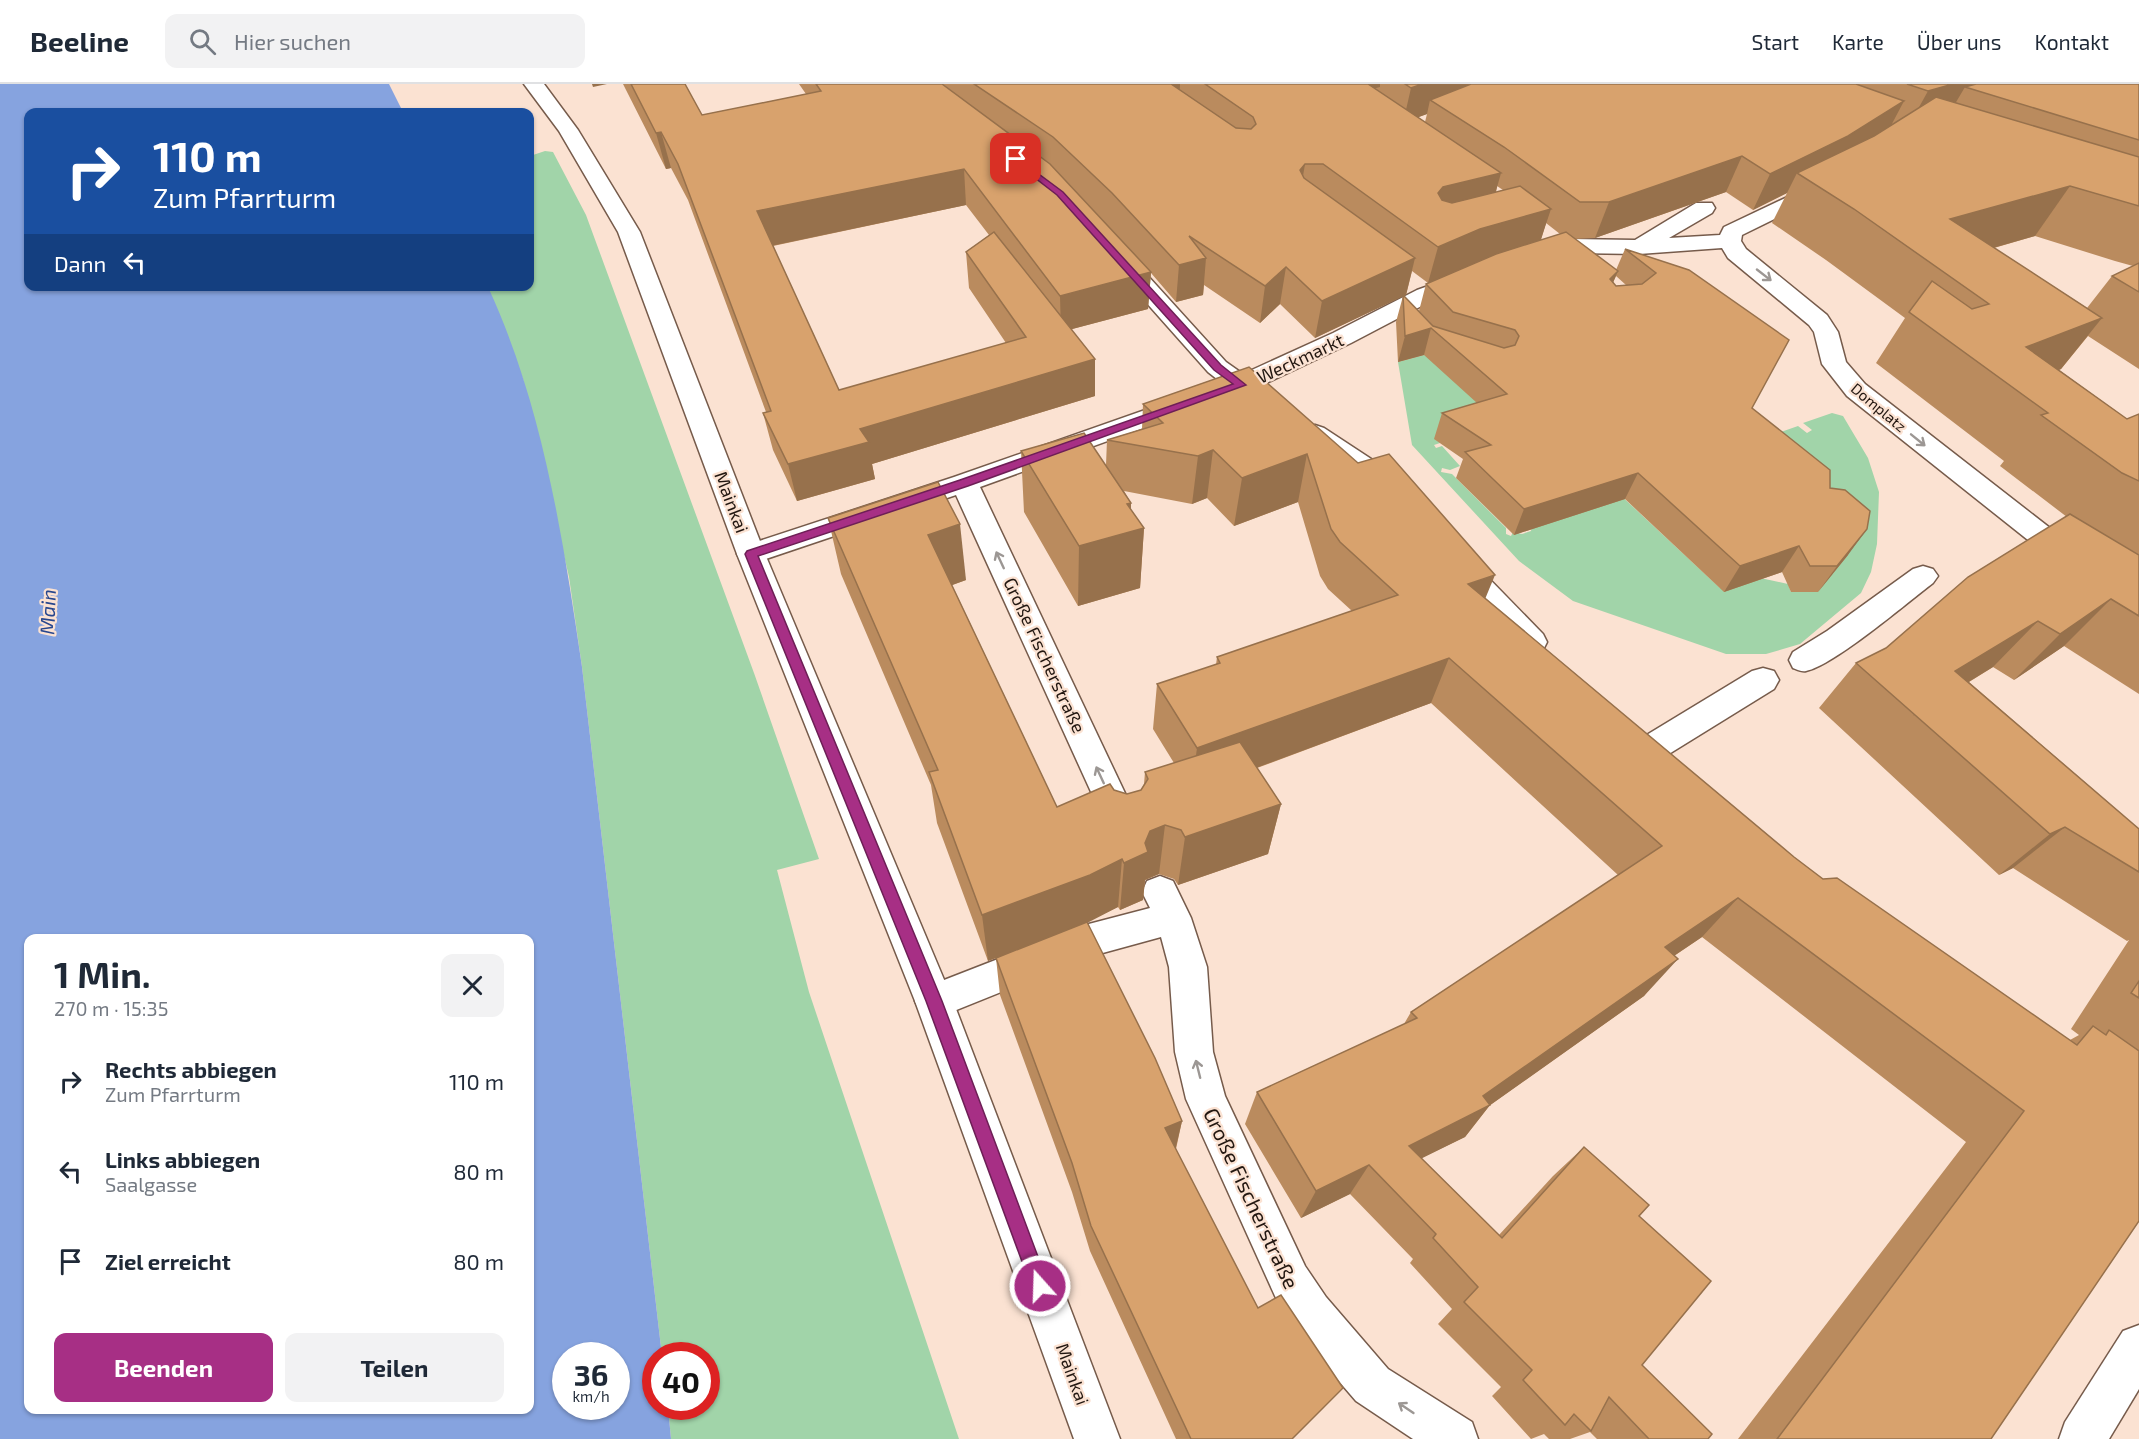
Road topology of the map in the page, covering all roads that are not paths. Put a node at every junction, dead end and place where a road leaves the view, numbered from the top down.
1 (534, 84) edge
2 (1838, 179) edge
3 (1704, 208) dead end
4 (1541, 234) edge
5 (1731, 236) junction
6 (1108, 247) edge
7 (1639, 247) junction
8 (1560, 248) junction
9 (1518, 261) edge
10 (1586, 268) edge
11 (1490, 271) edge
12 (1240, 385) junction
13 (964, 483) junction
14 (1416, 515) edge
15 (1437, 539) edge
16 (751, 554) junction
17 (1923, 576) dead end
18 (2139, 601) edge
19 (1804, 660) dead end
20 (1554, 662) edge
21 (1763, 680) dead end
22 (1625, 725) edge
23 (1652, 748) junction
24 (1677, 769) edge
25 (1124, 828) edge
26 (934, 1001) junction
27 (2139, 1347) edge
28 (1097, 1439) edge
29 (1455, 1439) edge
30 (2082, 1439) edge

1 - 16 street, Mainkai
2 - 5 street
3 - 7 street
4 - 8 street
5 - 7 street
5 -> 18 street, Domplatz
6 - 12 street
7 - 8 street
8 - 9 street
8 - 10 street
11 - 12 street, Weckmarkt
12 - 13 street
12 - 14 street, Weckmarkt
13 - 16 street
25 -> 13 street, Große Fischerstraße
15 - 20 street
16 - 26 street, Mainkai
17 - 19 street
21 - 23 street
22 - 23 street
23 - 24 street
26 - 28 street, Mainkai
29 -> 26 street, Große Fischerstraße
27 - 30 street

